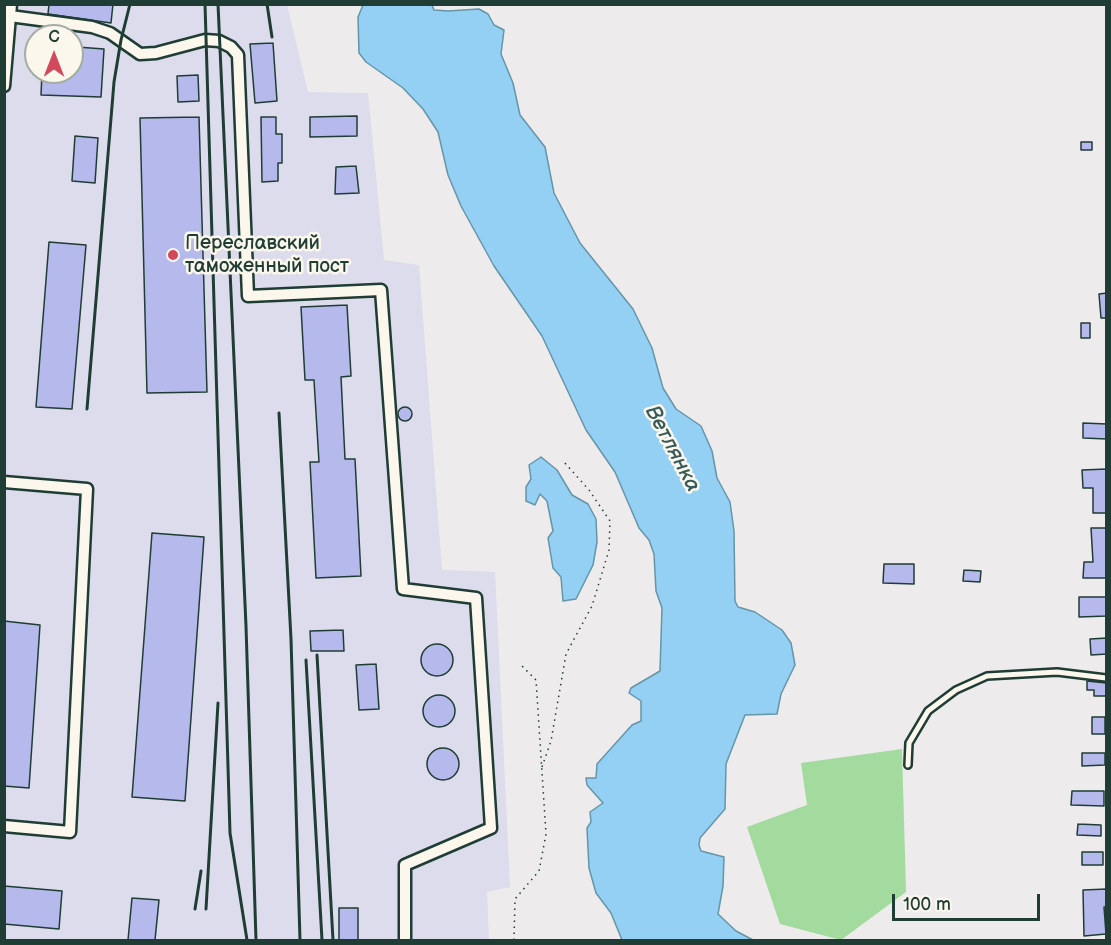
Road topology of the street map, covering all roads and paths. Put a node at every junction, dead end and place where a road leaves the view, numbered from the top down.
1 (10, 10) edge
2 (4, 86) edge
3 (564, 462) dead end
4 (4, 482) edge
5 (522, 666) dead end
6 (1107, 678) edge
7 (908, 765) dead end
8 (542, 767) junction
9 (4, 826) edge
10 (405, 940) edge
11 (514, 940) edge

1 - 2 street
1 - 10 street
3 - 8 path
4 - 9 street
5 - 8 path
6 - 7 lane
8 - 11 path

